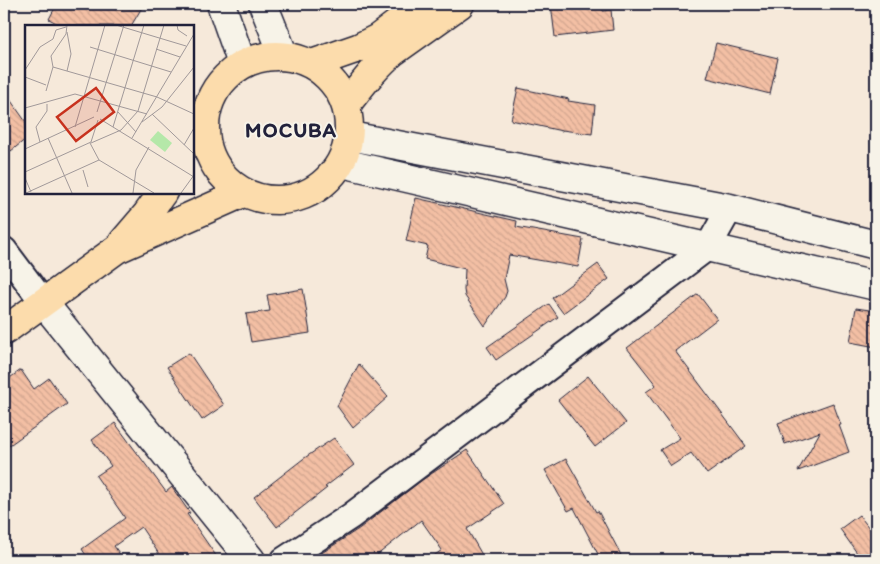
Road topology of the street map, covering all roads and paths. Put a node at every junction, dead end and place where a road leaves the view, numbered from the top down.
1 (221, 4) edge
2 (263, 4) edge
3 (422, 4) edge
4 (460, 4) edge
5 (284, 56) junction
6 (242, 64) junction
7 (312, 64) junction
8 (346, 105) junction
9 (198, 132) edge
10 (350, 136) junction
11 (342, 163) junction
12 (243, 193) junction
13 (162, 194) edge
14 (730, 208) junction
15 (876, 245) edge
16 (708, 247) junction
17 (117, 248) junction
18 (4, 250) edge
19 (876, 286) edge
20 (43, 302) junction
21 (4, 331) edge
22 (251, 560) edge
23 (284, 560) edge

1 - 6 street
2 - 5 street
3 - 7 highway
4 - 8 highway
5 - 6 highway
5 - 7 highway
6 - 9 highway
7 - 8 highway
8 - 10 highway
9 - 12 highway
10 - 11 highway
10 - 14 street
11 - 12 highway
11 - 16 street
12 - 17 highway
13 - 17 highway
14 - 15 street
14 - 16 street
16 - 19 street
16 - 23 street
17 - 20 highway
18 - 20 street
20 - 21 highway
20 - 22 street

